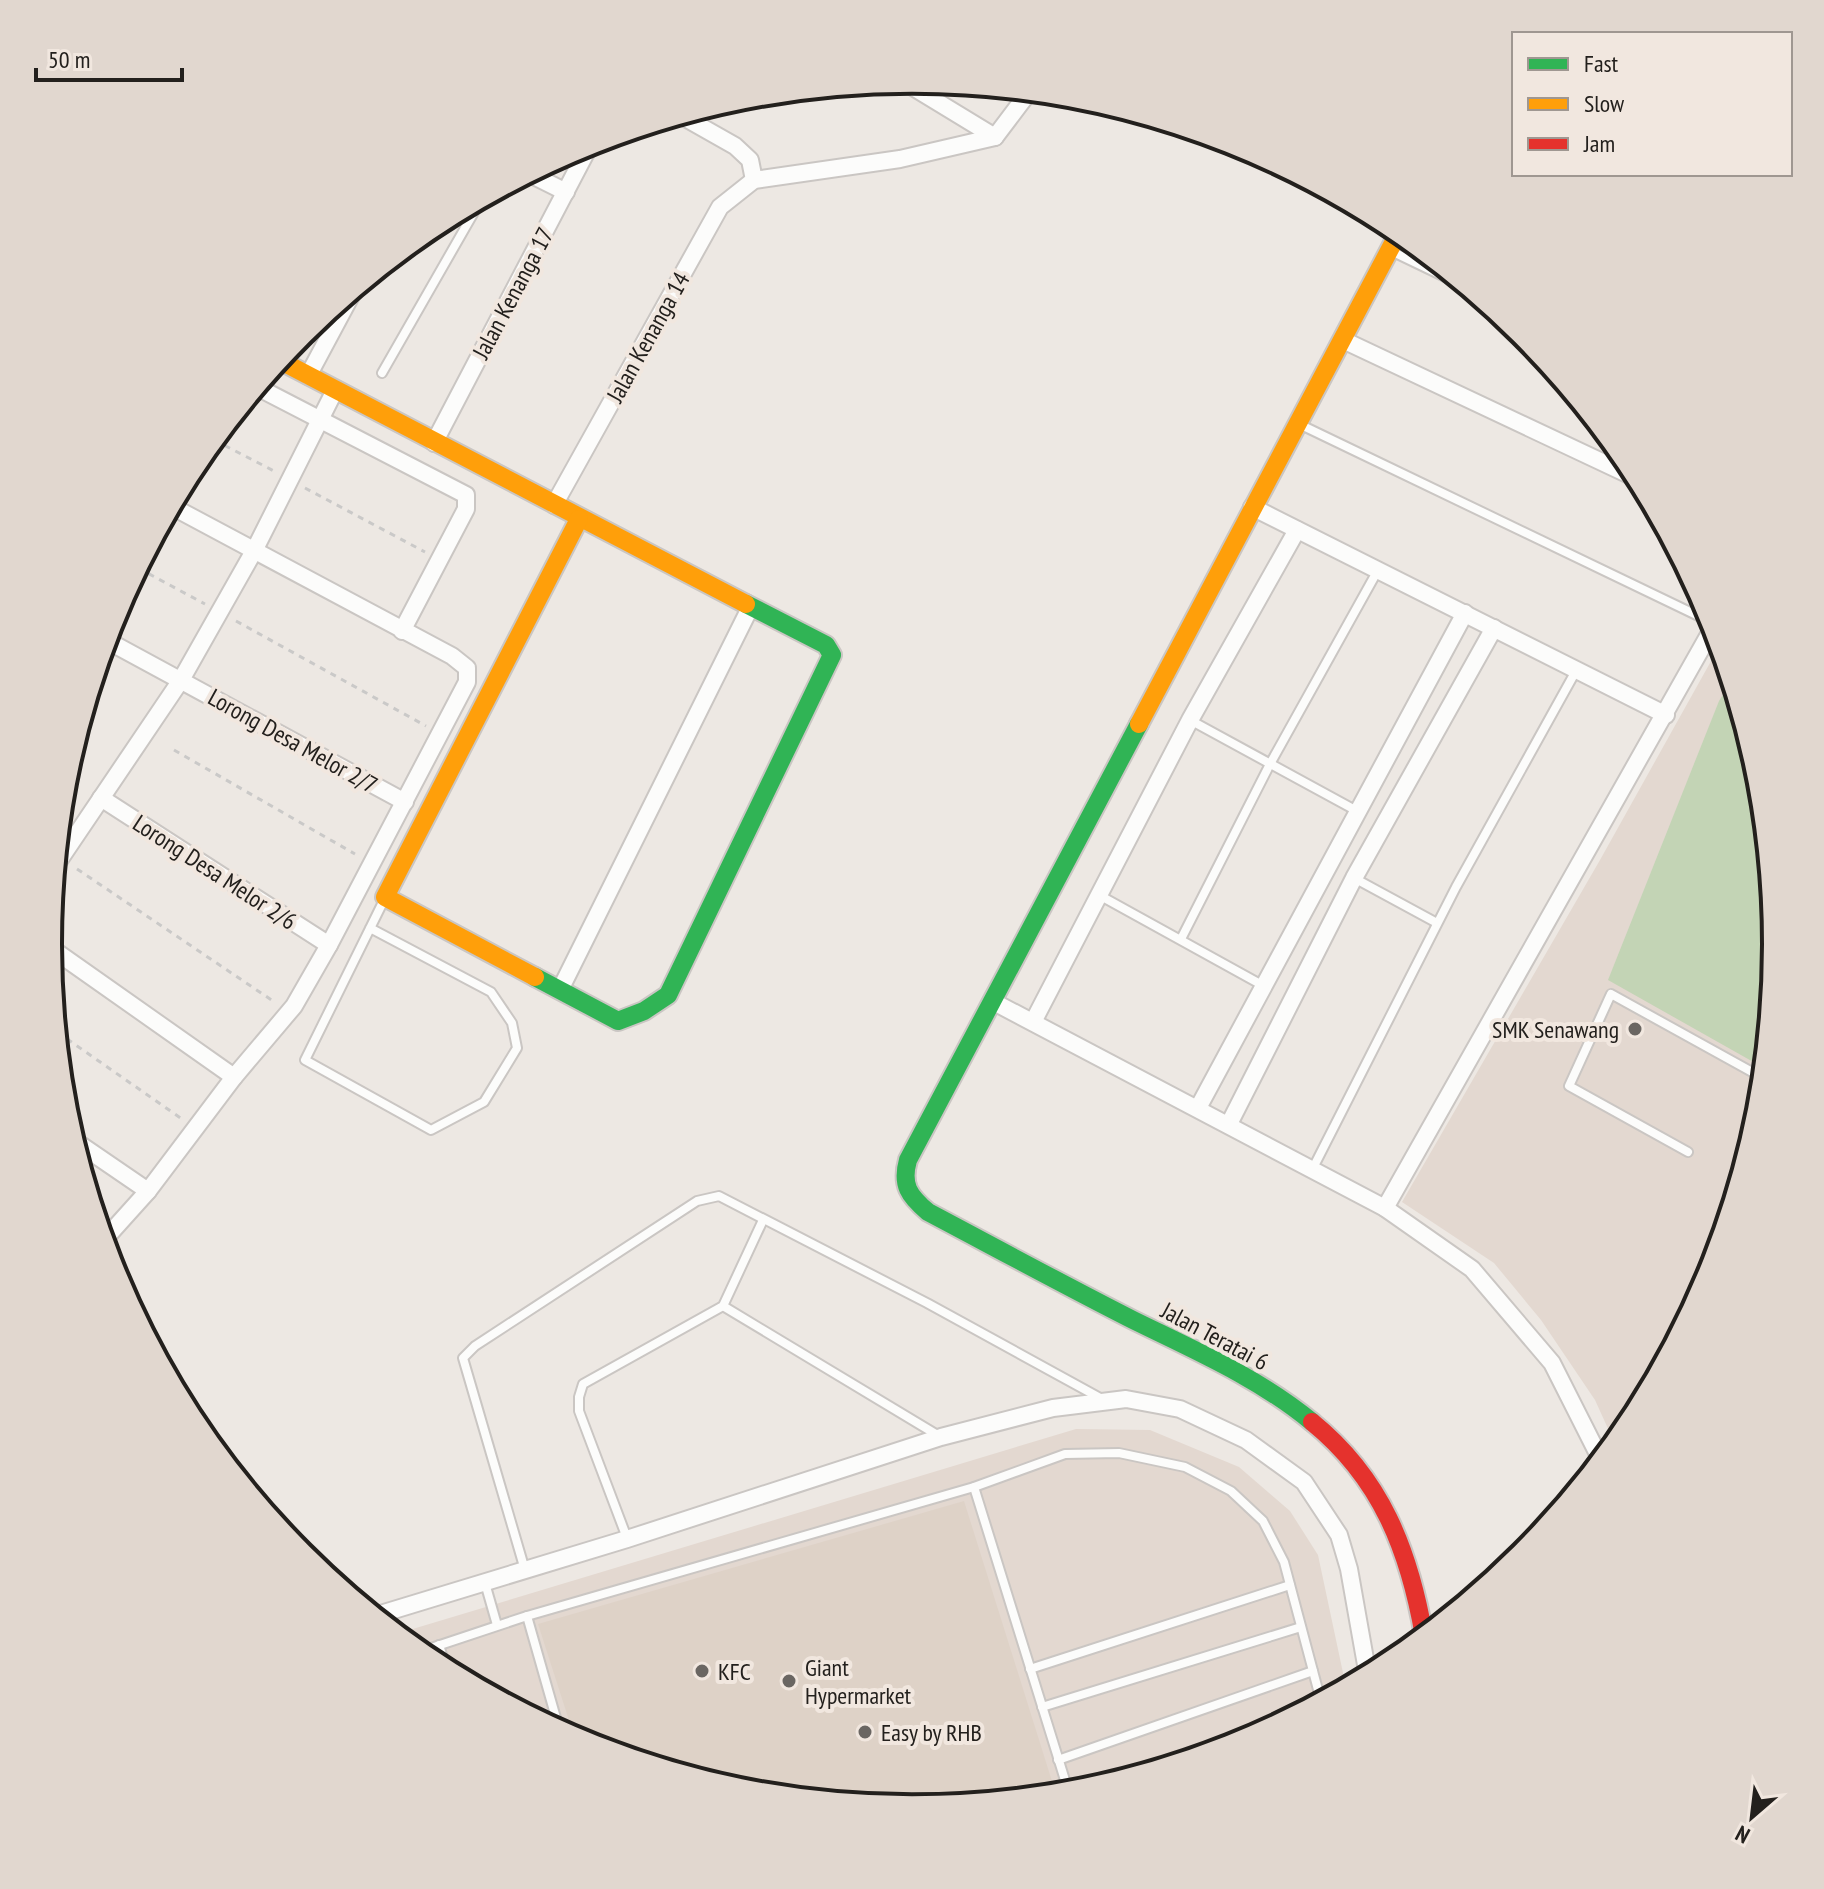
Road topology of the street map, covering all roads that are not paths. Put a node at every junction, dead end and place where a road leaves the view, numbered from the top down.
1 (925, 94) edge
2 (1022, 102) edge
3 (694, 123) edge
4 (995, 137) junction
5 (582, 161) edge
6 (541, 180) edge
7 (754, 180) junction
8 (566, 192) junction
9 (470, 219) edge
10 (1392, 244) edge
11 (1389, 250) junction
12 (1426, 268) edge
13 (340, 316) edge
14 (1343, 340) junction
15 (290, 366) edge
16 (382, 373) dead end
17 (308, 376) junction
18 (335, 390) junction
19 (266, 392) edge
20 (319, 421) junction
21 (1297, 422) junction
22 (434, 443) junction
23 (1617, 469) edge
24 (554, 505) junction
25 (1252, 507) junction
26 (181, 511) edge
27 (579, 519) junction
28 (1297, 530) junction
29 (254, 551) junction
30 (1378, 570) junction
31 (751, 606) junction
32 (1465, 613) junction
33 (1695, 615) edge
34 (1494, 628) junction
35 (402, 631) junction
36 (1705, 641) edge
37 (117, 646) edge
38 (1578, 669) junction
39 (181, 680) junction
40 (1666, 715) junction
41 (1190, 720) junction
42 (1270, 764) junction
43 (101, 798) junction
44 (405, 802) junction
45 (1358, 811) junction
46 (68, 847) edge
47 (1354, 878) junction
48 (1099, 895) junction
49 (385, 897) junction
50 (1437, 923) junction
51 (370, 928) junction
52 (1181, 939) junction
53 (329, 945) junction
54 (62, 956) edge
55 (1262, 985) junction
56 (560, 990) junction
57 (992, 1001) junction
58 (1033, 1022) junction
59 (1752, 1072) edge
60 (234, 1077) junction
61 (1198, 1108) junction
62 (1229, 1124) junction
63 (88, 1150) edge
64 (1688, 1152) dead end
65 (1312, 1170) junction
66 (148, 1191) junction
67 (1385, 1208) junction
68 (763, 1220) junction
69 (112, 1231) edge
70 (723, 1306) junction
71 (1107, 1402) junction
72 (941, 1437) junction
73 (1595, 1449) edge
74 (974, 1487) junction
75 (627, 1539) junction
76 (525, 1570) junction
77 (485, 1582) junction
78 (1290, 1585) junction
79 (387, 1612) edge
80 (527, 1616) junction
81 (1422, 1624) edge
82 (497, 1625) junction
83 (1301, 1627) junction
84 (439, 1645) junction
85 (434, 1647) edge
86 (441, 1652) edge
87 (1366, 1663) edge
88 (1030, 1669) junction
89 (1313, 1671) junction
90 (1318, 1691) edge
91 (1042, 1707) junction
92 (555, 1716) edge
93 (1058, 1760) junction
94 (1065, 1780) edge

1 - 4 street
2 - 4 street
3 - 7 street
4 - 7 street
5 - 8 street, Jalan Kenanga 17
6 - 8 street
7 - 24 street, Jalan Kenanga 14
8 - 22 street, Jalan Kenanga 17
9 - 16 lane
10 - 11 street
11 - 12 lane
11 - 14 street
13 - 17 street
14 - 21 street
14 - 23 street
15 - 17 street
17 - 18 street
18 - 20 street
18 - 22 street
19 - 20 street
20 - 29 street
20 - 35 street
21 - 25 street
21 - 33 lane
22 - 24 street
24 - 27 street
25 - 28 street
25 - 57 street
26 - 29 street
27 - 31 street
27 - 49 street
28 - 30 street
28 - 41 street
29 - 35 street
29 - 39 street
30 - 32 street
30 - 42 lane
31 - 56 street
31 - 56 street
32 - 34 street
32 - 45 street
34 - 38 street
34 - 47 street
35 - 44 street
36 - 40 street
37 - 39 street, Lorong Desa Melor 2/7
38 - 40 street
38 - 50 lane
39 - 43 street
39 - 44 street, Lorong Desa Melor 2/7
40 - 67 street
41 - 42 lane
41 - 48 street
42 - 45 lane
42 - 52 lane
43 - 46 street
43 - 53 street, Lorong Desa Melor 2/6
44 - 53 street
45 - 55 street
47 - 50 lane
47 - 62 street
48 - 52 lane
48 - 58 street
49 - 51 lane
49 - 56 street
50 - 65 lane
51 - 51 lane
52 - 55 lane
53 - 60 street
54 - 60 street
55 - 61 street
57 - 58 street
57 - 81 street, Jalan Teratai 6
58 - 61 street
59 - 64 lane
60 - 66 street
61 - 62 street
62 - 65 street
63 - 66 street
65 - 67 street
66 - 69 street
67 - 73 street
68 - 70 lane
68 - 71 lane
68 - 76 lane
70 - 72 lane
70 - 75 lane
71 - 72 street
71 - 87 street
72 - 75 street
74 - 78 lane
74 - 80 lane
74 - 88 lane
75 - 76 street
76 - 77 street
77 - 79 street
77 - 82 lane
78 - 83 lane
78 - 88 lane
80 - 82 lane
80 - 92 lane
82 - 84 lane
83 - 89 lane
83 - 91 lane
84 - 85 lane
84 - 86 lane
88 - 91 lane
89 - 90 lane
89 - 93 lane
91 - 93 lane
93 - 94 lane

